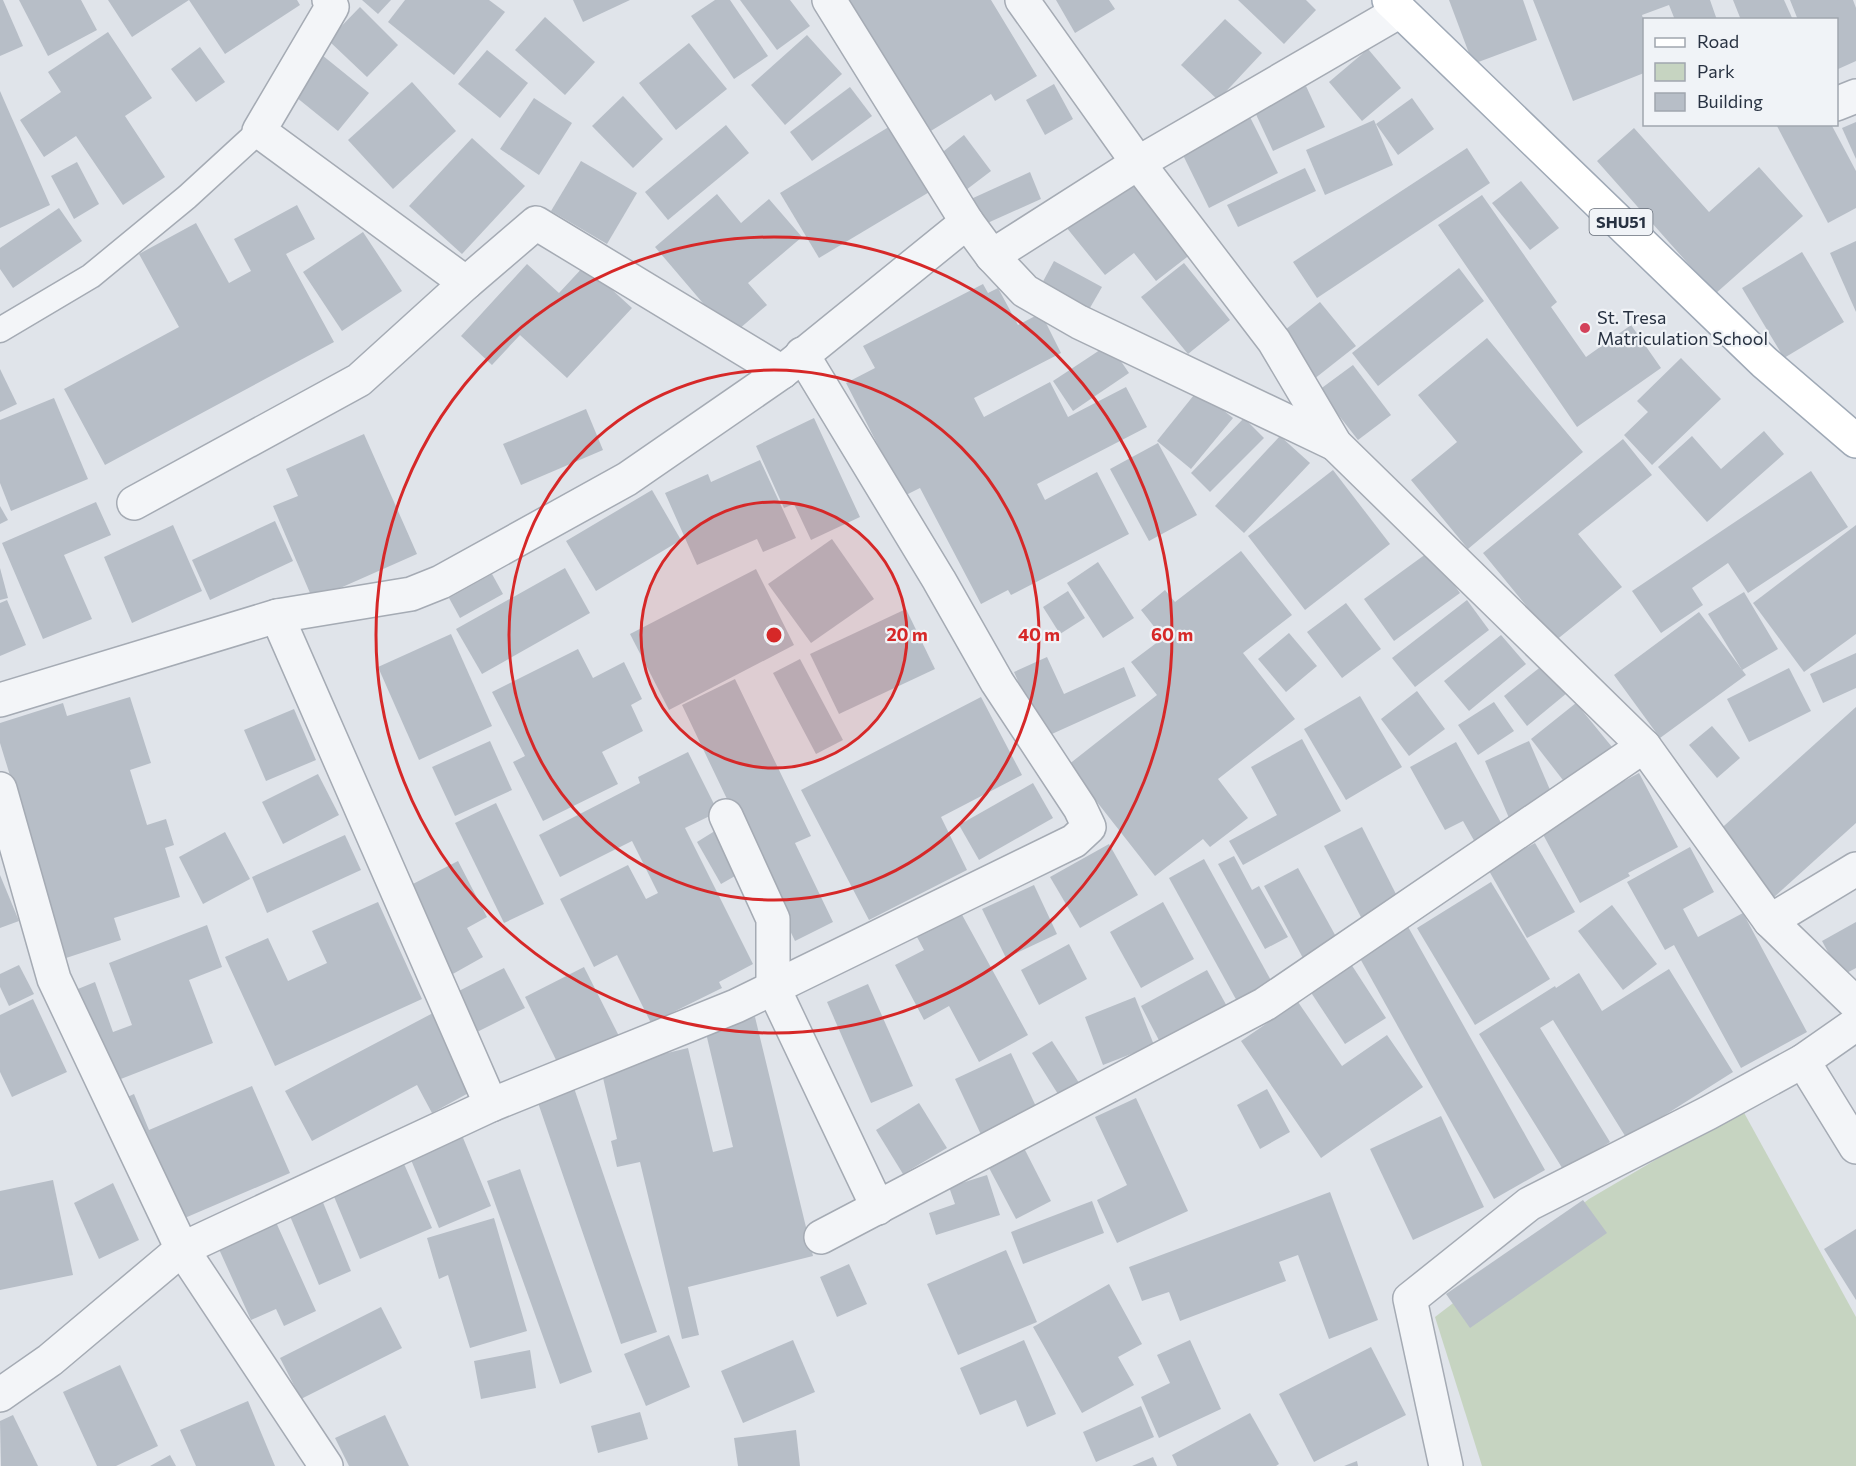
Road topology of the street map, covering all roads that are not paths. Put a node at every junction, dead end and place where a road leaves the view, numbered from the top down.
1 (329, 0) edge
2 (829, 0) edge
3 (1022, 0) edge
4 (1394, 6) edge
5 (1856, 96) edge
6 (1838, 103) edge
7 (259, 131) junction
8 (1138, 163) junction
9 (967, 222) junction
10 (992, 256) junction
11 (466, 283) junction
12 (0, 330) edge
13 (792, 363) junction
14 (1856, 441) edge
15 (1335, 444) junction
16 (134, 503) dead end
17 (277, 616) junction
18 (0, 700) edge
19 (1644, 746) junction
20 (0, 789) edge
21 (726, 816) dead end
22 (1856, 869) edge
23 (1770, 921) junction
24 (773, 987) junction
25 (1856, 1004) edge
26 (1856, 1024) edge
27 (1803, 1061) junction
28 (491, 1105) junction
29 (1856, 1147) edge
30 (878, 1208) junction
31 (821, 1237) dead end
32 (182, 1249) junction
33 (0, 1395) edge
34 (326, 1466) edge
35 (1446, 1466) edge

1 - 7 street
2 - 9 street
3 - 8 street
4 - 8 street
4 - 14 main road, SHU51
5 - 6 street
7 - 11 street
7 - 12 lane
8 - 10 street
8 - 15 street
9 - 10 street
9 - 13 street
10 - 15 street
11 - 13 street
11 - 16 street
13 - 17 street
13 - 24 street
15 - 19 street
17 - 18 street
17 - 28 street
19 - 23 street
19 - 30 street
20 - 32 street
21 - 24 street
22 - 23 street
23 - 25 street
24 - 28 street
24 - 30 street
26 - 27 street
27 - 29 street
27 - 35 street
28 - 32 street
30 - 31 street
32 - 33 street
32 - 34 street

